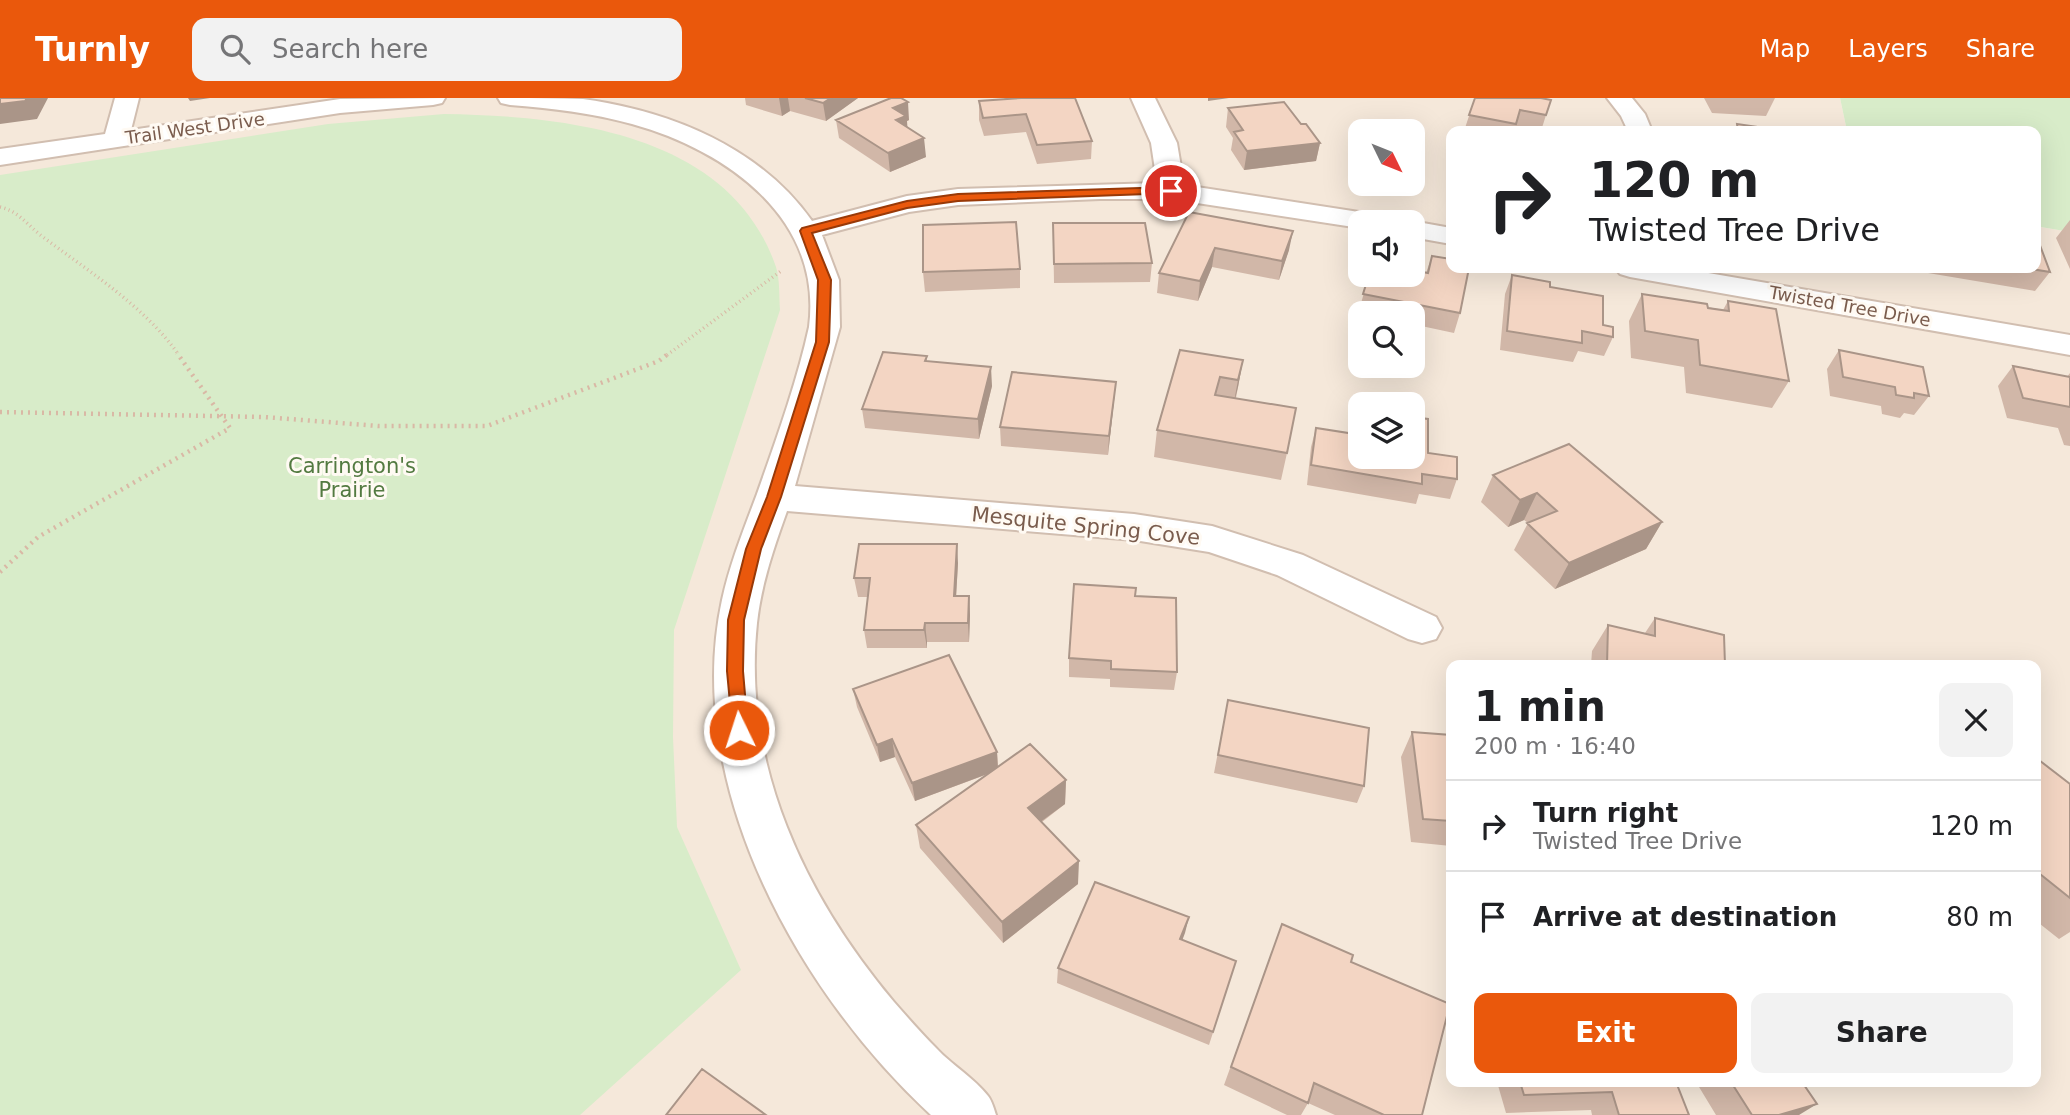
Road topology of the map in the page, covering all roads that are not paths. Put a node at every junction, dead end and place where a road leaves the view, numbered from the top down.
1 (128, 98) edge
2 (433, 98) edge
3 (510, 98) edge
4 (1143, 98) edge
5 (1619, 98) edge
6 (1638, 126) edge
7 (116, 139) junction
8 (0, 157) edge
9 (1171, 191) junction
10 (1348, 218) edge
11 (1425, 231) edge
12 (1446, 235) edge
13 (809, 239) junction
14 (1664, 273) edge
15 (2070, 345) edge
16 (774, 497) junction
17 (1422, 628) dead end
18 (970, 1115) edge

1 - 7 street
2 - 7 street, Trail West Drive
3 - 13 street
4 - 9 street
5 - 6 street
7 - 8 street, Trail West Drive
9 - 10 street
9 - 13 street
11 - 12 street
13 - 16 street
14 - 15 street, Twisted Tree Drive
16 - 17 street, Mesquite Spring Cove
16 - 18 street

